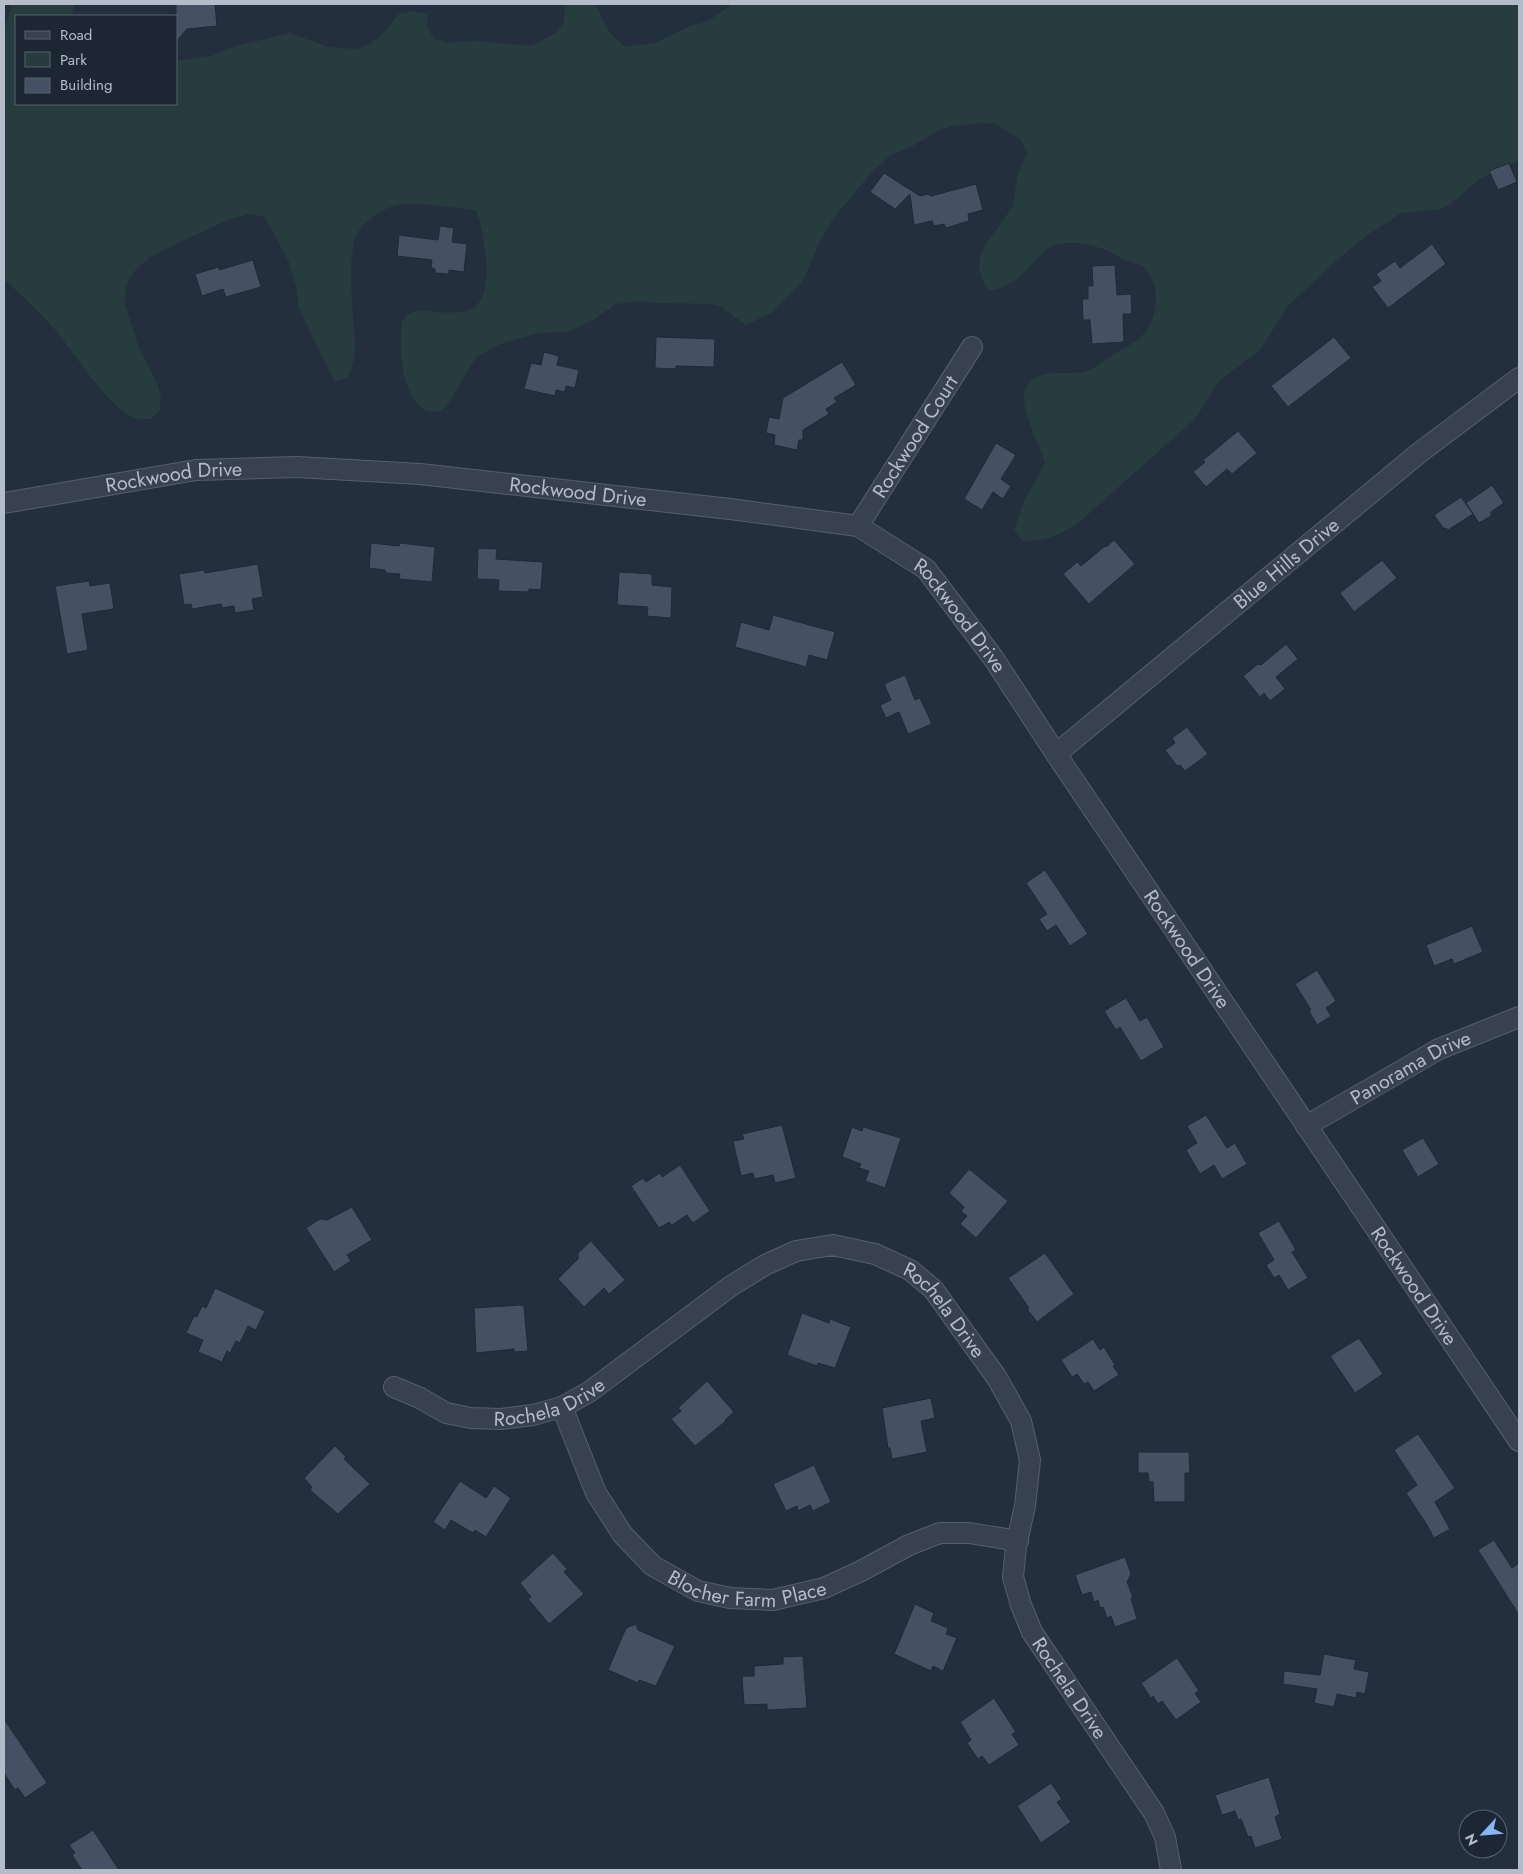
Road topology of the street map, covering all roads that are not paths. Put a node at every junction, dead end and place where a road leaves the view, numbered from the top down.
1 (972, 347) dead end
2 (1519, 378) edge
3 (4, 503) edge
4 (858, 526) junction
5 (1056, 754) junction
6 (1519, 1017) edge
7 (1306, 1126) junction
8 (394, 1387) dead end
9 (562, 1407) junction
10 (1519, 1441) edge
11 (1018, 1540) junction
12 (1171, 1870) edge

1 - 4 street, Rockwood Court
2 - 5 street, Blue Hills Drive
3 - 4 street, Rockwood Drive
4 - 5 street, Rockwood Drive
5 - 7 street, Rockwood Drive
6 - 7 street, Panorama Drive
7 - 10 street, Rockwood Drive
8 - 9 street, Rochela Drive
9 - 11 street, Blocher Farm Place
9 - 11 street, Rochela Drive
11 - 12 street, Rochela Drive

